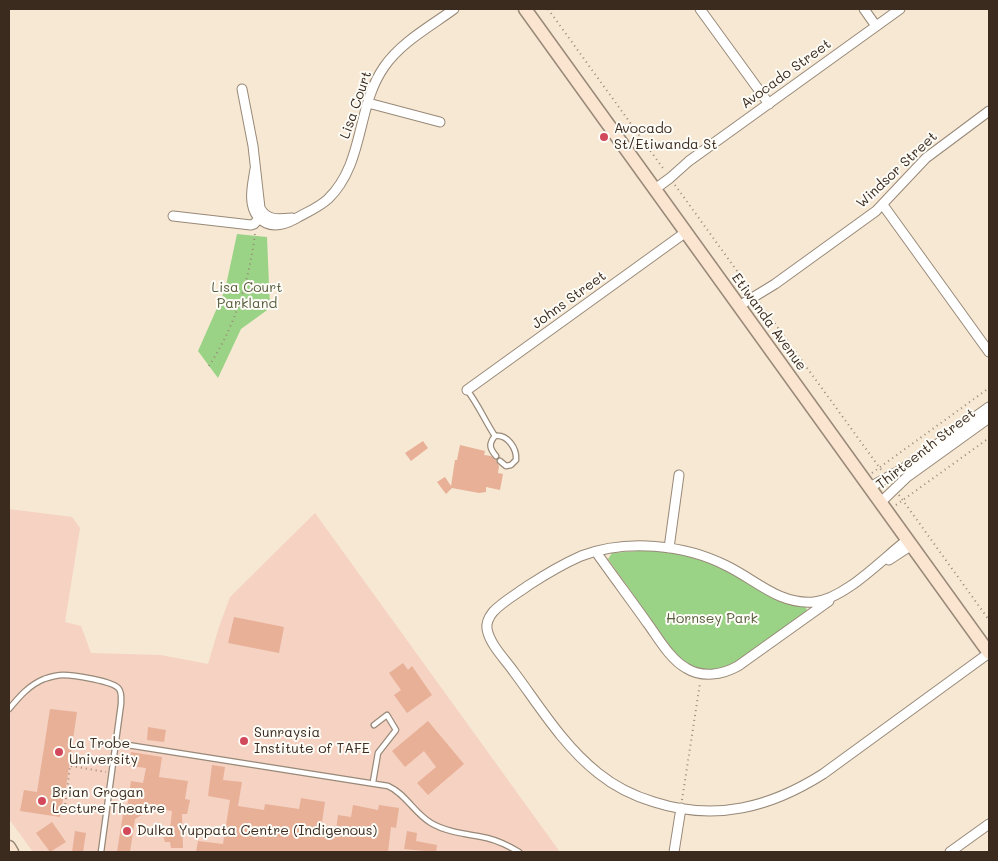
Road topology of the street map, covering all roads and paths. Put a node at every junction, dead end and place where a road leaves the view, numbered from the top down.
1 (454, 9) edge
2 (525, 9) edge
3 (548, 9) edge
4 (700, 9) edge
5 (864, 9) edge
6 (900, 9) edge
7 (876, 26) junction
8 (242, 89) dead end
9 (368, 103) junction
10 (768, 104) junction
11 (989, 111) edge
12 (440, 122) dead end
13 (668, 176) junction
14 (653, 187) junction
15 (883, 205) junction
16 (173, 216) dead end
17 (259, 216) junction
18 (686, 232) junction
19 (255, 234) dead end
20 (757, 298) junction
21 (741, 309) junction
22 (989, 352) edge
23 (209, 366) dead end
24 (989, 388) edge
25 (467, 390) joint
26 (989, 409) edge
27 (989, 418) edge
28 (495, 436) junction
29 (989, 438) edge
30 (496, 456) dead end
31 (500, 461) dead end
32 (879, 468) junction
33 (680, 475) dead end
34 (887, 479) junction
35 (867, 483) junction
36 (894, 488) junction
37 (903, 500) junction
38 (884, 506) junction
39 (909, 542) junction
40 (669, 548) junction
41 (596, 552) junction
42 (837, 595) junction
43 (989, 620) edge
44 (989, 653) edge
45 (702, 674) junction
46 (9, 709) edge
47 (374, 725) dead end
48 (115, 743) junction
49 (111, 772) junction
50 (373, 782) junction
51 (62, 806) dead end
52 (681, 808) junction
53 (989, 824) edge
54 (9, 847) edge
55 (12, 852) edge
56 (101, 852) edge
57 (519, 852) edge
58 (674, 852) edge
59 (950, 852) edge

1 - 9 street, Lisa Court
2 - 14 street, Etiwanda Avenue
3 - 13 path
4 - 10 street
5 - 7 street
6 - 7 street, Avocado Street
7 - 10 street, Avocado Street
8 - 17 street
9 - 12 street
9 - 17 street, Lisa Court
10 - 13 street, Avocado Street
11 - 15 street, Windsor Street
13 - 14 street, Avocado Street
13 - 20 path
14 - 18 street, Etiwanda Avenue
15 - 20 street, Windsor Street
15 - 22 street
16 - 17 street
18 - 21 street, Etiwanda Avenue
18 - 25 street, Johns Street
19 - 23 path
20 - 21 street, Windsor Street
20 - 32 path
21 - 35 street, Etiwanda Avenue
24 - 32 path
25 - 28 lane
26 - 34 street, Thirteenth Street
27 - 36 street, Thirteenth Street
28 - 30 lane
28 - 31 lane
29 - 37 path
32 - 34 path
32 - 35 path
33 - 40 street
34 - 35 street, Thirteenth Street
35 - 38 street, Etiwanda Avenue
36 - 37 path
36 - 38 street, Thirteenth Street
37 - 38 path
37 - 43 path
38 - 39 street, Etiwanda Avenue
39 - 42 street
39 - 44 street, Etiwanda Avenue
40 - 41 street
40 - 42 street
41 - 45 street
41 - 52 street
42 - 45 street
44 - 52 street
45 - 52 path
46 - 48 lane
47 - 50 lane
48 - 49 lane
48 - 50 lane
49 - 51 path
49 - 56 lane
50 - 57 lane
52 - 58 street
53 - 59 street
54 - 55 street

